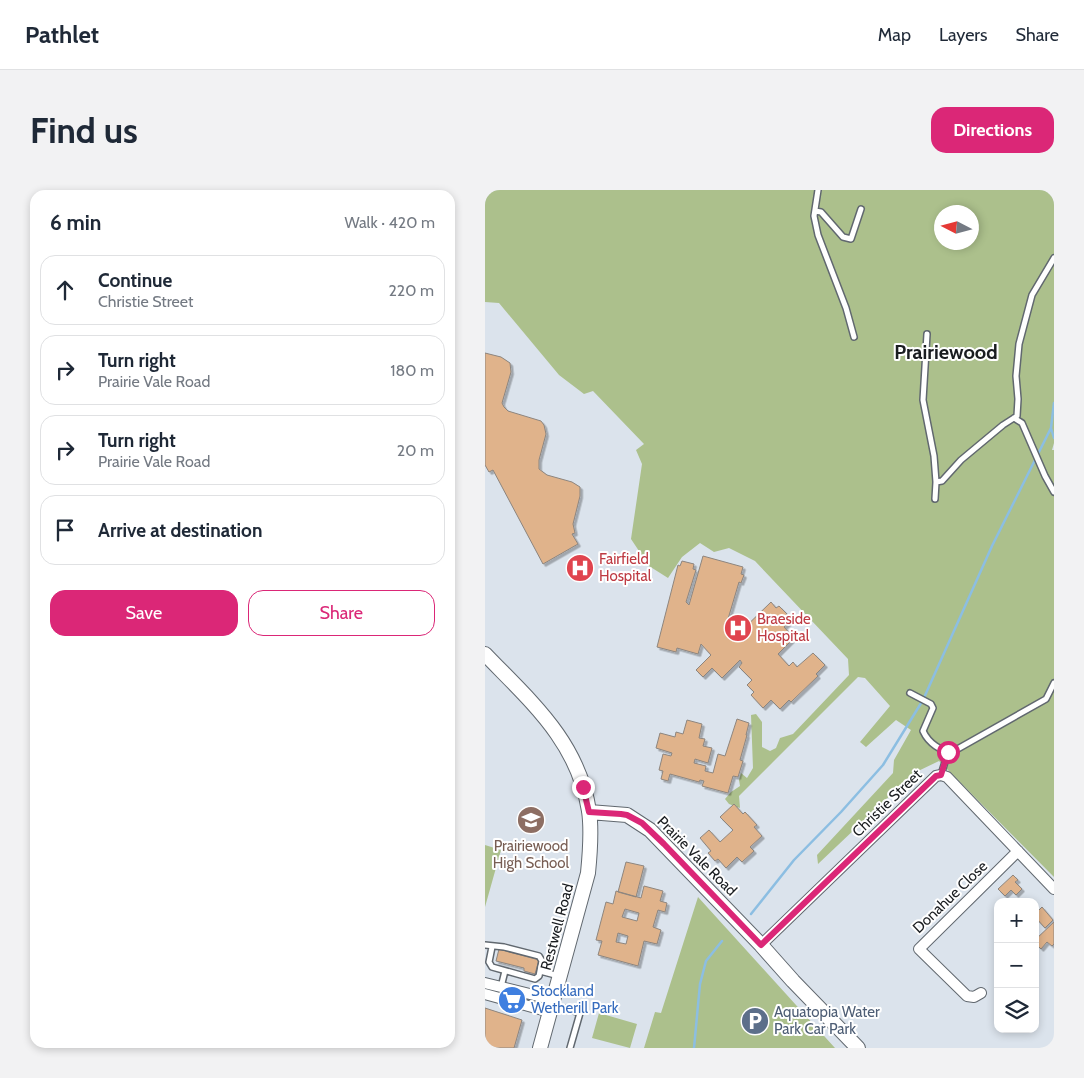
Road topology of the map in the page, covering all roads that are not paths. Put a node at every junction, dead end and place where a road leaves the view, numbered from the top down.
1 (818, 190) edge
2 (861, 209) dead end
3 (815, 211) junction
4 (1054, 258) edge
5 (927, 334) dead end
6 (854, 337) dead end
7 (1014, 418) junction
8 (936, 482) junction
9 (1054, 492) edge
10 (935, 499) dead end
11 (485, 654) edge
12 (1054, 683) edge
13 (910, 693) dead end
14 (948, 752) junction
15 (941, 775) junction
16 (589, 812) junction
17 (1018, 851) junction
18 (1054, 889) edge
19 (485, 945) edge
20 (761, 945) junction
21 (493, 947) junction
22 (505, 971) junction
23 (540, 971) junction
24 (560, 976) junction
25 (485, 983) edge
26 (501, 987) junction
27 (981, 993) dead end
28 (485, 994) edge
29 (552, 1006) junction
30 (540, 1048) edge
31 (570, 1048) edge
32 (858, 1048) edge

1 - 3 lane
2 - 3 lane
3 - 6 lane
4 - 7 lane
5 - 8 lane
7 - 8 lane
7 - 9 lane
8 - 10 lane
11 - 16 main road
12 - 14 lane
13 - 14 lane
14 - 15 lane
15 - 17 street, Christie Street
15 - 20 street, Christie Street
16 - 20 main road, Prairie Vale Road
16 - 24 main road, Restwell Road
17 - 18 street, Christie Street
17 - 27 street, Donahue Close
19 - 21 lane
20 - 32 main road, Prairie Vale Road
21 - 22 lane
21 - 23 lane
22 - 23 lane
22 - 26 lane
23 - 24 lane
24 - 29 main road, Restwell Road
25 - 26 street
26 - 29 street
28 - 29 street
29 - 30 main road, Restwell Road
29 - 31 lane

